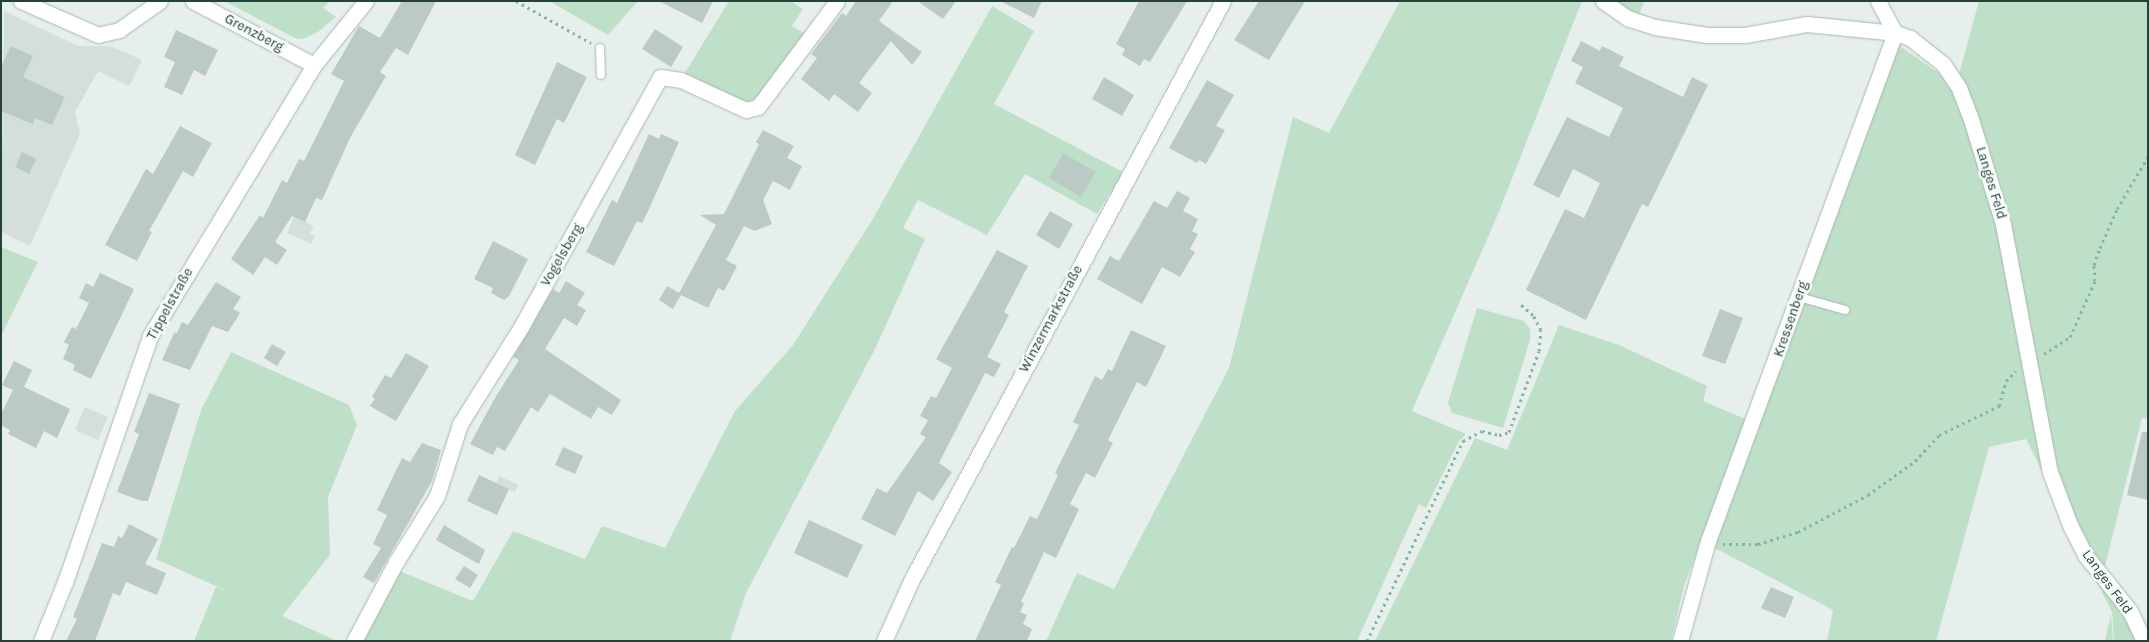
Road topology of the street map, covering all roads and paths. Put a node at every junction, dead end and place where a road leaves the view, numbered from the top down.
1 (21, 1) edge
2 (160, 1) edge
3 (193, 1) edge
4 (366, 1) edge
5 (516, 1) edge
6 (837, 1) edge
7 (1223, 1) edge
8 (1603, 1) edge
9 (1878, 1) edge
10 (1895, 33) junction
11 (600, 48) joint
12 (314, 65) junction
13 (601, 75) dead end
14 (2148, 157) edge
15 (1799, 297) junction
16 (1519, 303) dead end
17 (1845, 310) dead end
18 (2028, 359) junction
19 (1708, 541) junction
20 (41, 641) edge
21 (354, 641) edge
22 (884, 641) edge
23 (1367, 641) edge
24 (1680, 641) edge
25 (2144, 641) edge

1 - 2 street
3 - 12 street, Grenzberg
4 - 12 street, Tippelstraße
5 - 11 path
6 - 21 street, Vogelsberg
7 - 22 street, Winzermarkstraße
8 - 10 street, Langes Feld
9 - 10 street
10 - 15 street, Kressenberg
10 - 18 street, Langes Feld
11 - 13 lane
12 - 20 street, Tippelstraße
14 - 18 path
15 - 17 lane
15 - 19 street, Kressenberg
16 - 23 path
18 - 19 path
18 - 25 street, Langes Feld
19 - 24 street, Kressenberg

